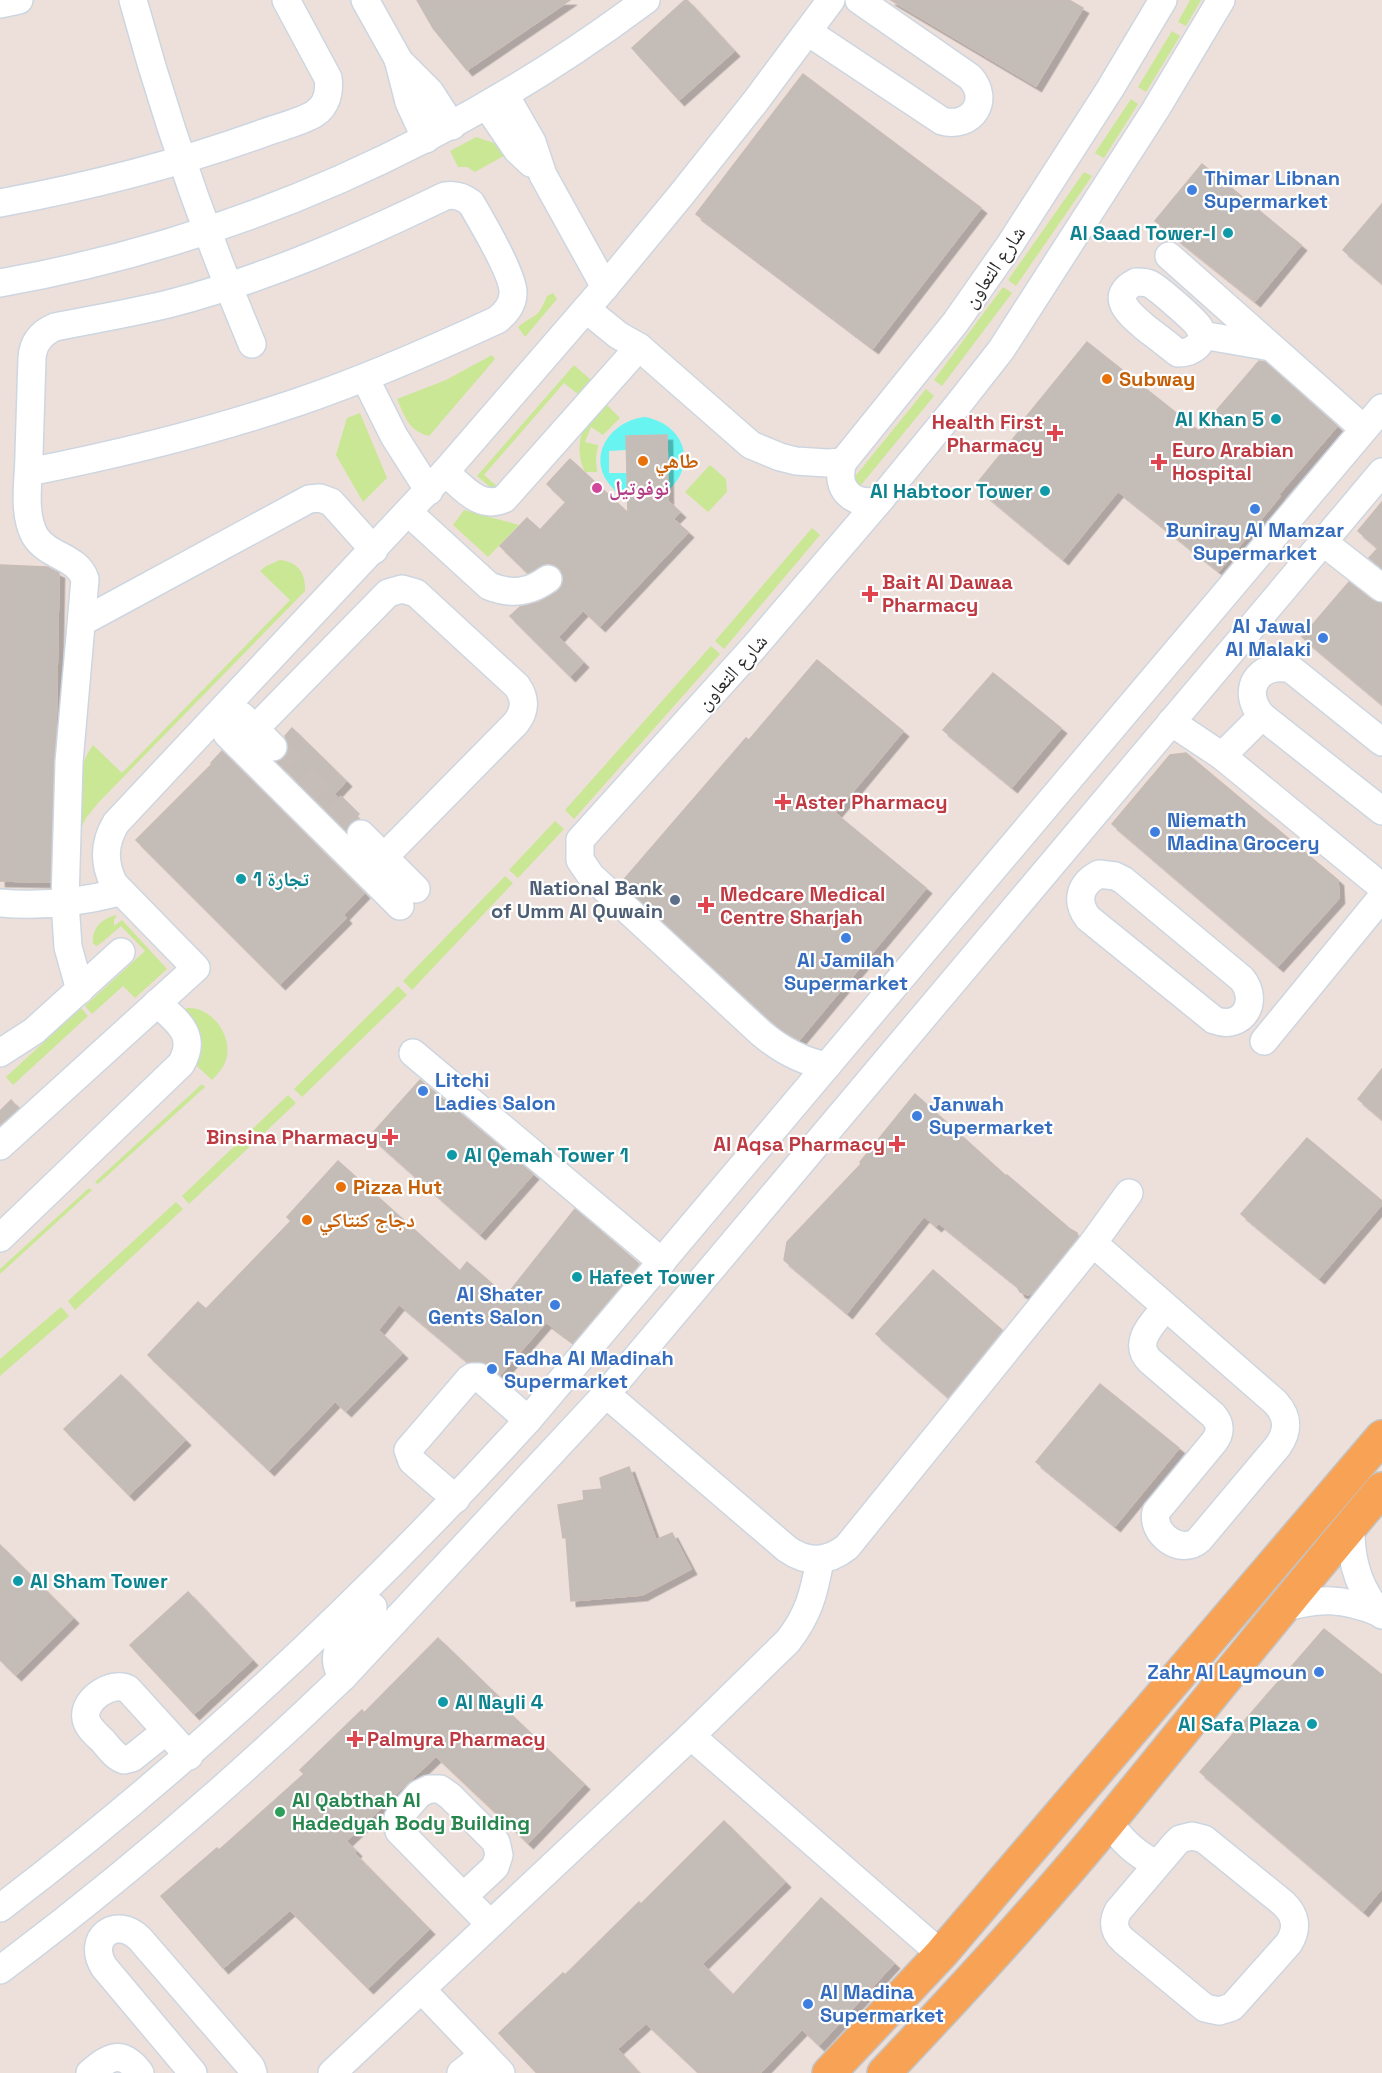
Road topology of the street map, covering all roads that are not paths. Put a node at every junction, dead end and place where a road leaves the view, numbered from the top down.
1 (19, 0) edge
2 (133, 0) edge
3 (286, 0) edge
4 (364, 0) edge
5 (646, 0) edge
6 (831, 0) edge
7 (859, 0) edge
8 (1163, 0) edge
9 (1221, 0) edge
10 (0, 4) edge
11 (808, 32) junction
12 (398, 59) junction
13 (496, 101) junction
14 (452, 126) junction
15 (426, 139) junction
16 (181, 160) junction
17 (0, 203) edge
18 (207, 232) junction
19 (1169, 256) dead end
20 (0, 283) edge
21 (228, 286) junction
22 (596, 297) junction
23 (1202, 335) dead end
24 (252, 344) dead end
25 (639, 347) junction
26 (1272, 347) junction
27 (365, 378) junction
28 (1382, 408) edge
29 (1364, 429) junction
30 (843, 462) junction
31 (29, 472) junction
32 (1382, 472) edge
33 (425, 495) junction
34 (880, 500) junction
35 (1323, 542) junction
36 (374, 550) junction
37 (544, 575) dead end
38 (1382, 588) edge
39 (82, 622) junction
40 (221, 712) junction
41 (1262, 716) junction
42 (1171, 722) junction
43 (256, 741) junction
44 (1382, 742) edge
45 (1222, 756) junction
46 (1382, 811) edge
47 (361, 834) tunnel mouth
48 (1068, 844) junction
49 (384, 857) junction
50 (1098, 874) junction
51 (1382, 887) edge
52 (120, 892) junction
53 (1382, 897) edge
54 (0, 903) edge
55 (65, 903) junction
56 (121, 952) dead end
57 (80, 990) junction
58 (157, 1003) junction
59 (1264, 1041) dead end
60 (0, 1053) edge
61 (413, 1053) dead end
62 (827, 1066) junction
63 (0, 1146) edge
64 (1130, 1193) dead end
65 (0, 1238) edge
66 (1093, 1243) junction
67 (662, 1262) junction
68 (1166, 1307) junction
69 (606, 1394) junction
70 (528, 1420) junction
71 (1382, 1437) edge
72 (1382, 1489) edge
73 (456, 1499) junction
74 (1351, 1525) junction
75 (820, 1560) junction
76 (379, 1578) junction
77 (1281, 1608) junction
78 (1381, 1614) edge
79 (343, 1677) junction
80 (166, 1731) dead end
81 (691, 1736) junction
82 (189, 1756) junction
83 (1101, 1831) junction
84 (1150, 1873) junction
85 (464, 1896) dead end
86 (0, 1908) edge
87 (489, 1923) junction
88 (941, 1954) junction
89 (0, 1970) edge
90 (422, 1990) junction
91 (493, 2064) edge
92 (90, 2073) edge
93 (140, 2073) edge
94 (194, 2073) edge
95 (253, 2073) edge
96 (332, 2073) edge
97 (461, 2073) edge
98 (829, 2073) edge
99 (884, 2073) edge

1 - 10 street
2 - 16 street
3 - 16 street
4 - 12 street
5 - 13 street
6 - 11 street
7 - 11 street
8 - 30 street, شارع التعاون
9 - 34 street, شارع التعاون
11 - 22 street
12 - 14 street
12 - 15 street
13 - 14 street
13 - 22 street
14 - 15 street
15 - 18 street
16 - 17 street
16 - 18 street
18 - 20 street
18 - 21 street
19 - 26 street
21 - 24 street
21 - 27 street
21 - 31 street
22 - 25 street
22 - 33 street
23 - 26 street
25 - 30 street
25 - 33 street
26 - 29 street
27 - 31 street
27 - 33 street
28 - 29 street
29 - 62 street
30 - 34 street
31 - 39 street
32 - 35 street
33 - 36 street
33 - 37 street
34 - 62 street, شارع التعاون
35 - 38 street
35 - 42 street
36 - 39 street
36 - 40 street
39 - 55 street
40 - 43 street
40 - 52 street
41 - 44 street
41 - 45 street
41 - 46 street
42 - 45 street
42 - 48 street
43 - 49 street
43 - 49 street
45 - 51 street
47 - 49 street
48 - 50 street
48 - 69 street
50 - 50 street
52 - 55 street
52 - 58 street
53 - 59 street
54 - 55 street
55 - 57 street
56 - 57 street
57 - 60 street
58 - 63 street
58 - 65 street
61 - 67 street
62 - 67 street
64 - 66 street
66 - 68 street
66 - 75 street
67 - 70 street
68 - 68 street
69 - 75 street
69 - 79 street
70 - 73 street
70 - 73 street
71 - 88 main road
72 - 74 main road
73 - 76 street
74 - 77 main road
74 - 78 street
75 - 81 street
76 - 79 street
76 - 82 street
77 - 78 street
77 - 83 main road
79 - 89 street
80 - 82 street
81 - 87 street
81 - 88 street
82 - 86 street
83 - 84 street
83 - 99 main road
84 - 84 street
85 - 87 street
87 - 90 street
88 - 98 main road
90 - 91 street
90 - 96 street
91 - 97 street
92 - 93 street
94 - 95 street

